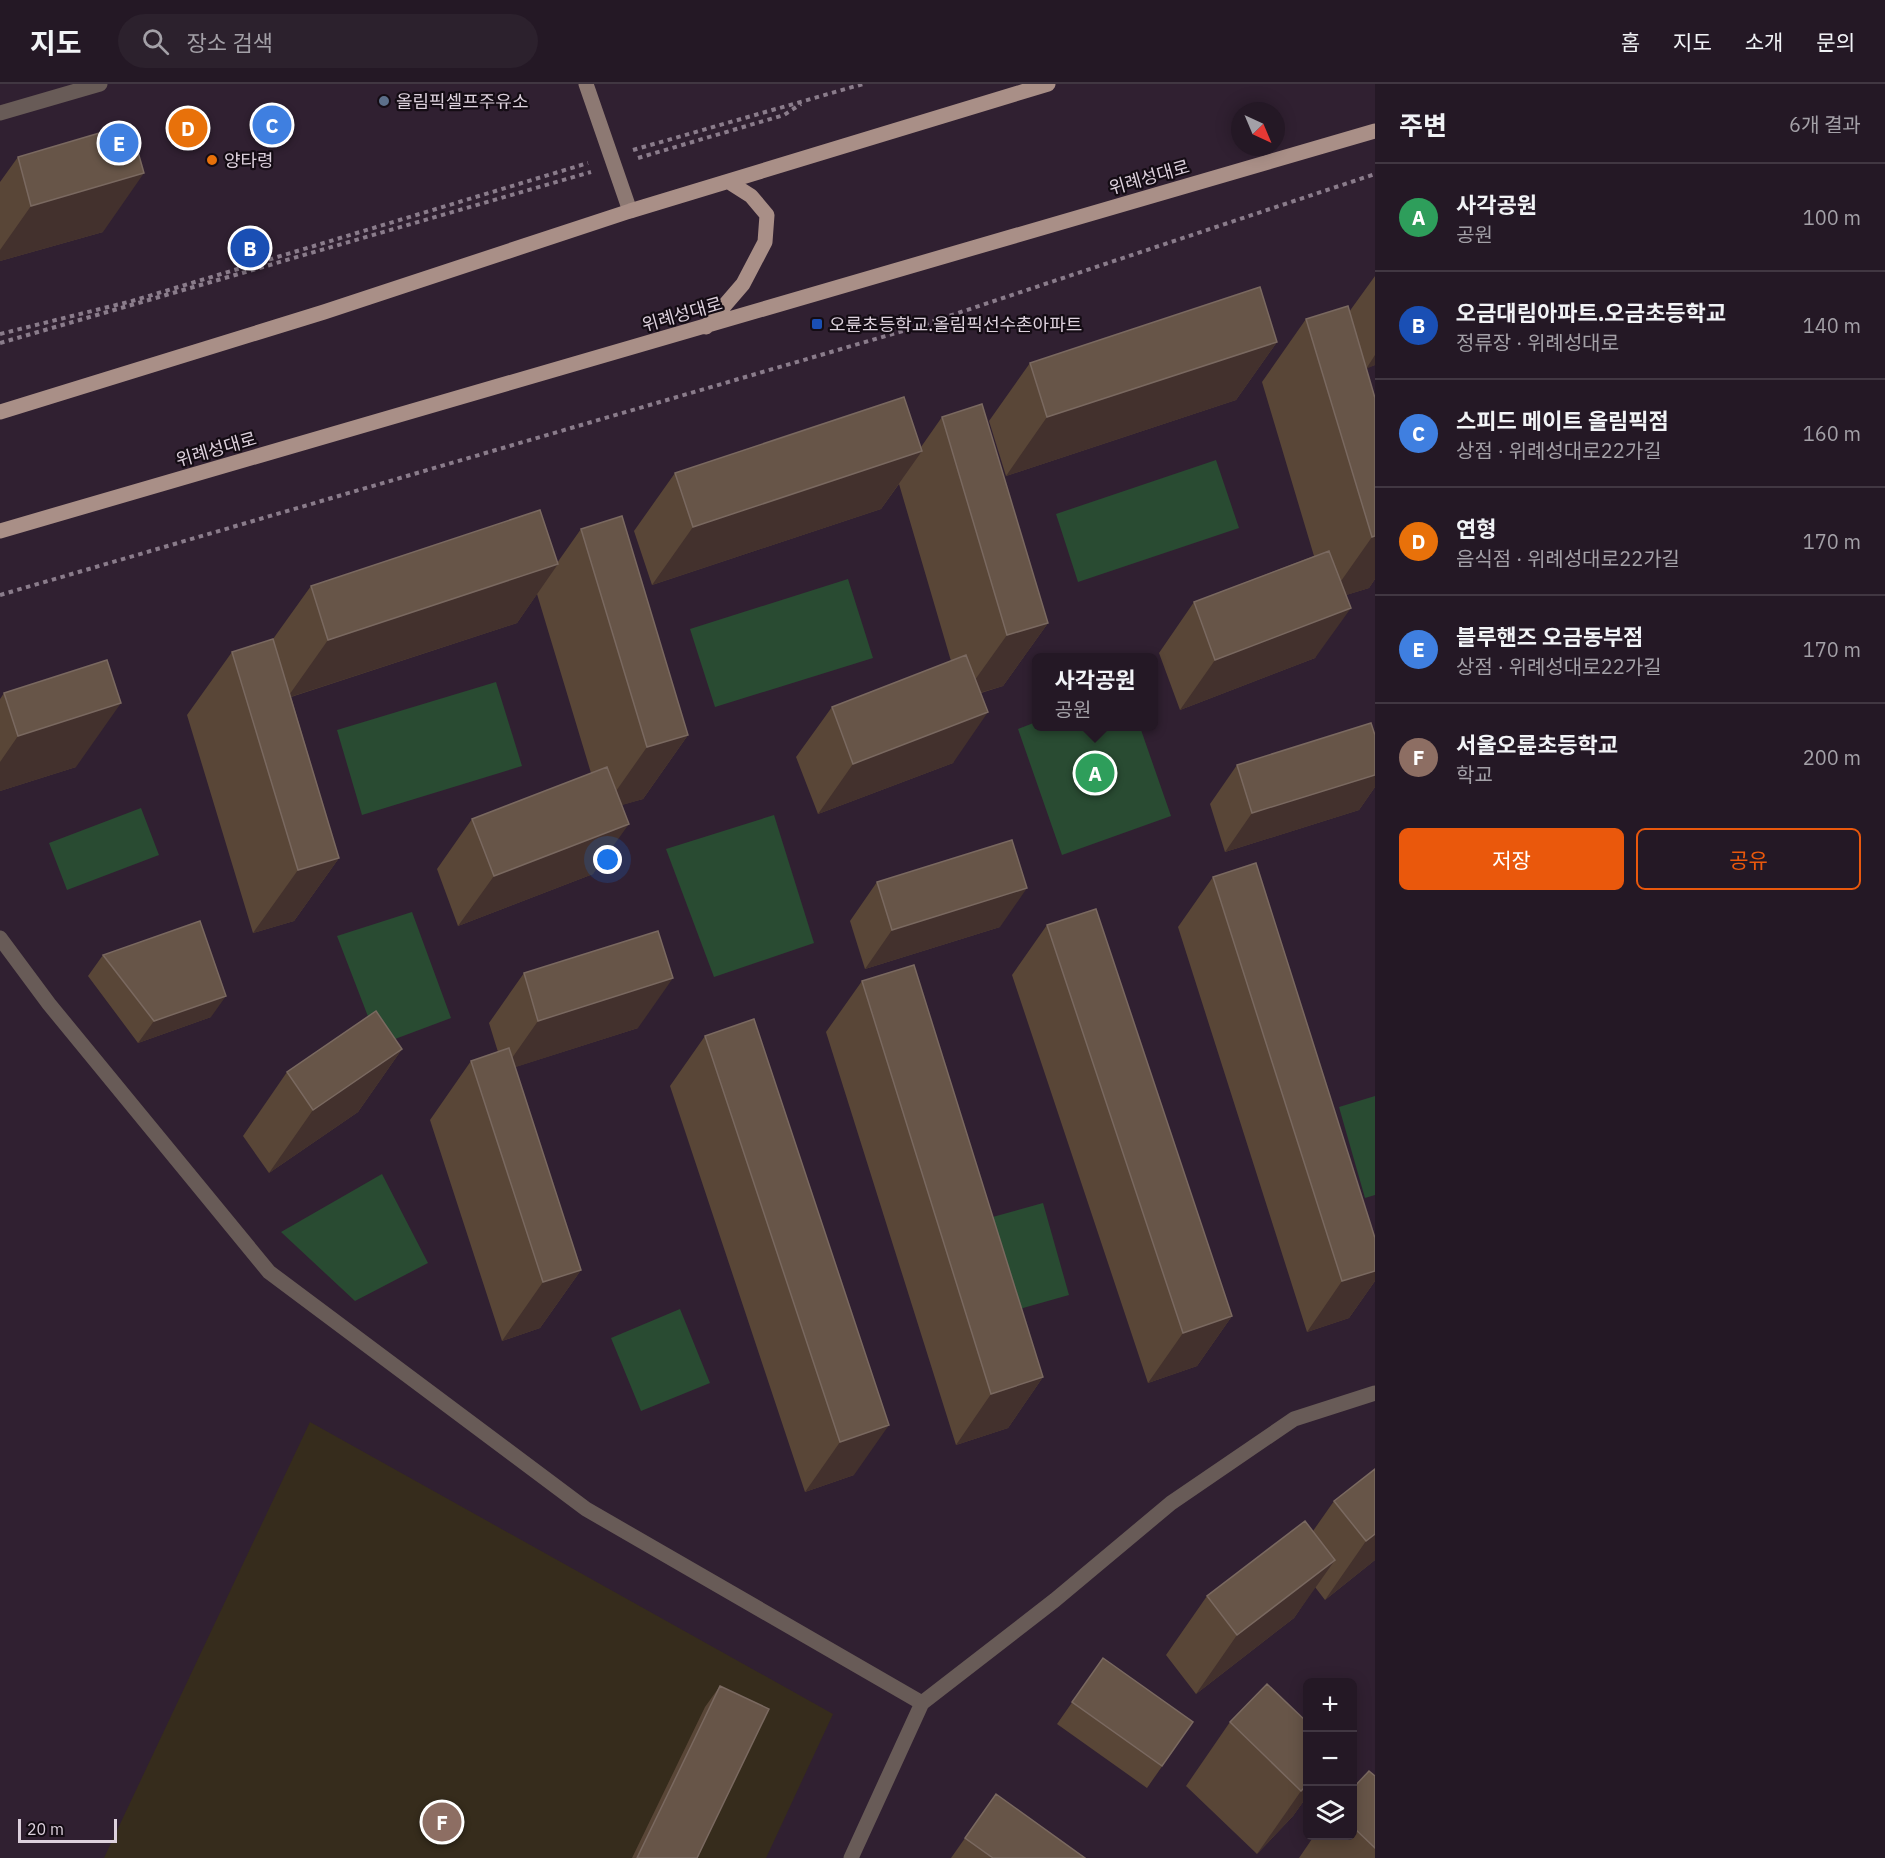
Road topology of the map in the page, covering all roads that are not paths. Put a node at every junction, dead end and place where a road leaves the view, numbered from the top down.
1 (100, 84) edge
2 (586, 84) edge
3 (1048, 84) edge
4 (0, 113) edge
5 (1375, 131) edge
6 (729, 182) junction
7 (630, 211) junction
8 (706, 327) junction
9 (0, 412) edge
10 (0, 531) edge
11 (0, 938) edge
12 (1375, 1393) edge
13 (922, 1703) junction
14 (851, 1858) edge

1 - 4 street
2 - 7 street
3 - 6 main road
5 - 8 main road, 위례성대로
6 - 7 main road
6 - 8 main road
7 - 9 main road
8 - 10 main road, 위례성대로
11 - 13 street
12 - 13 street
13 - 14 street

